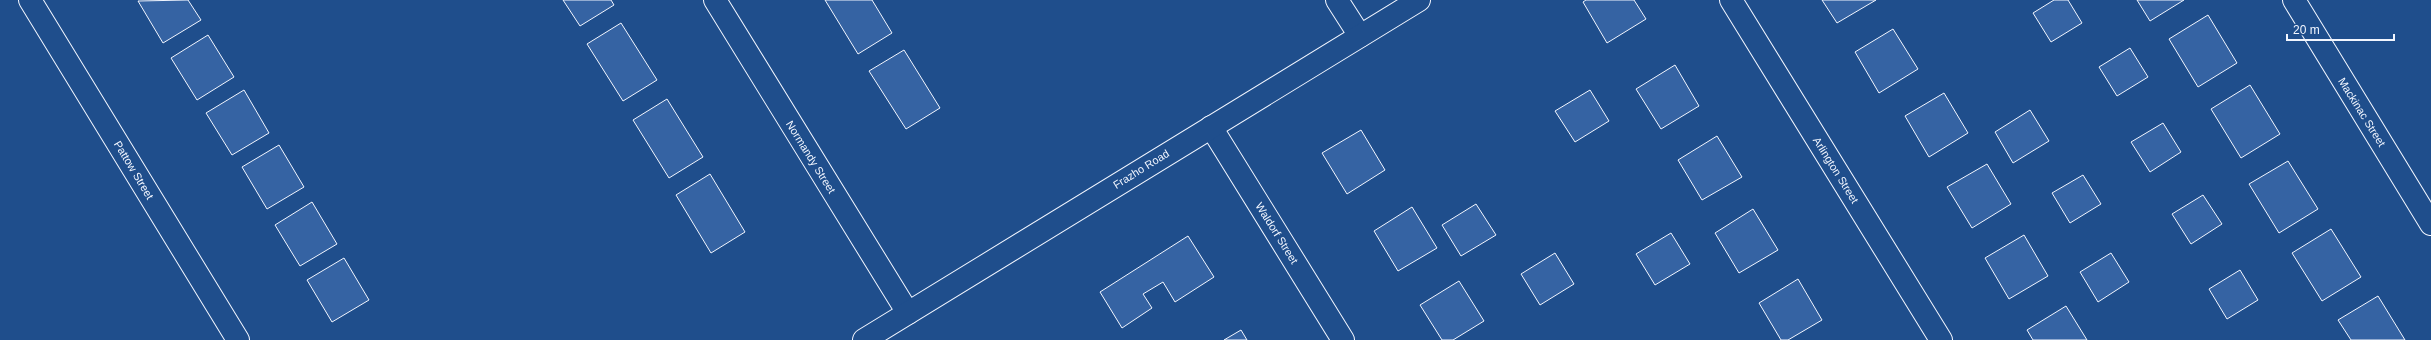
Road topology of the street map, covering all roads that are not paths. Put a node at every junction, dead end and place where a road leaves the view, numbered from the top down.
1 (30, 0) edge
2 (715, 0) edge
3 (1337, 0) edge
4 (1419, 0) edge
5 (1731, 0) edge
6 (2294, 0) edge
7 (1360, 36) junction
8 (1211, 127) junction
9 (2431, 224) edge
10 (908, 313) junction
11 (238, 340) edge
12 (864, 340) edge
13 (1343, 340) edge
14 (1941, 340) edge

1 - 11 street, Pattow Street
2 - 10 street, Normandy Street
3 - 7 street
4 - 7 street, Frazho Road
5 - 14 street, Arlington Street
6 - 9 street, Mackinac Street
7 - 8 street, Frazho Road
8 - 10 street, Frazho Road
8 - 13 street, Waldorf Street
10 - 12 street, Frazho Road

